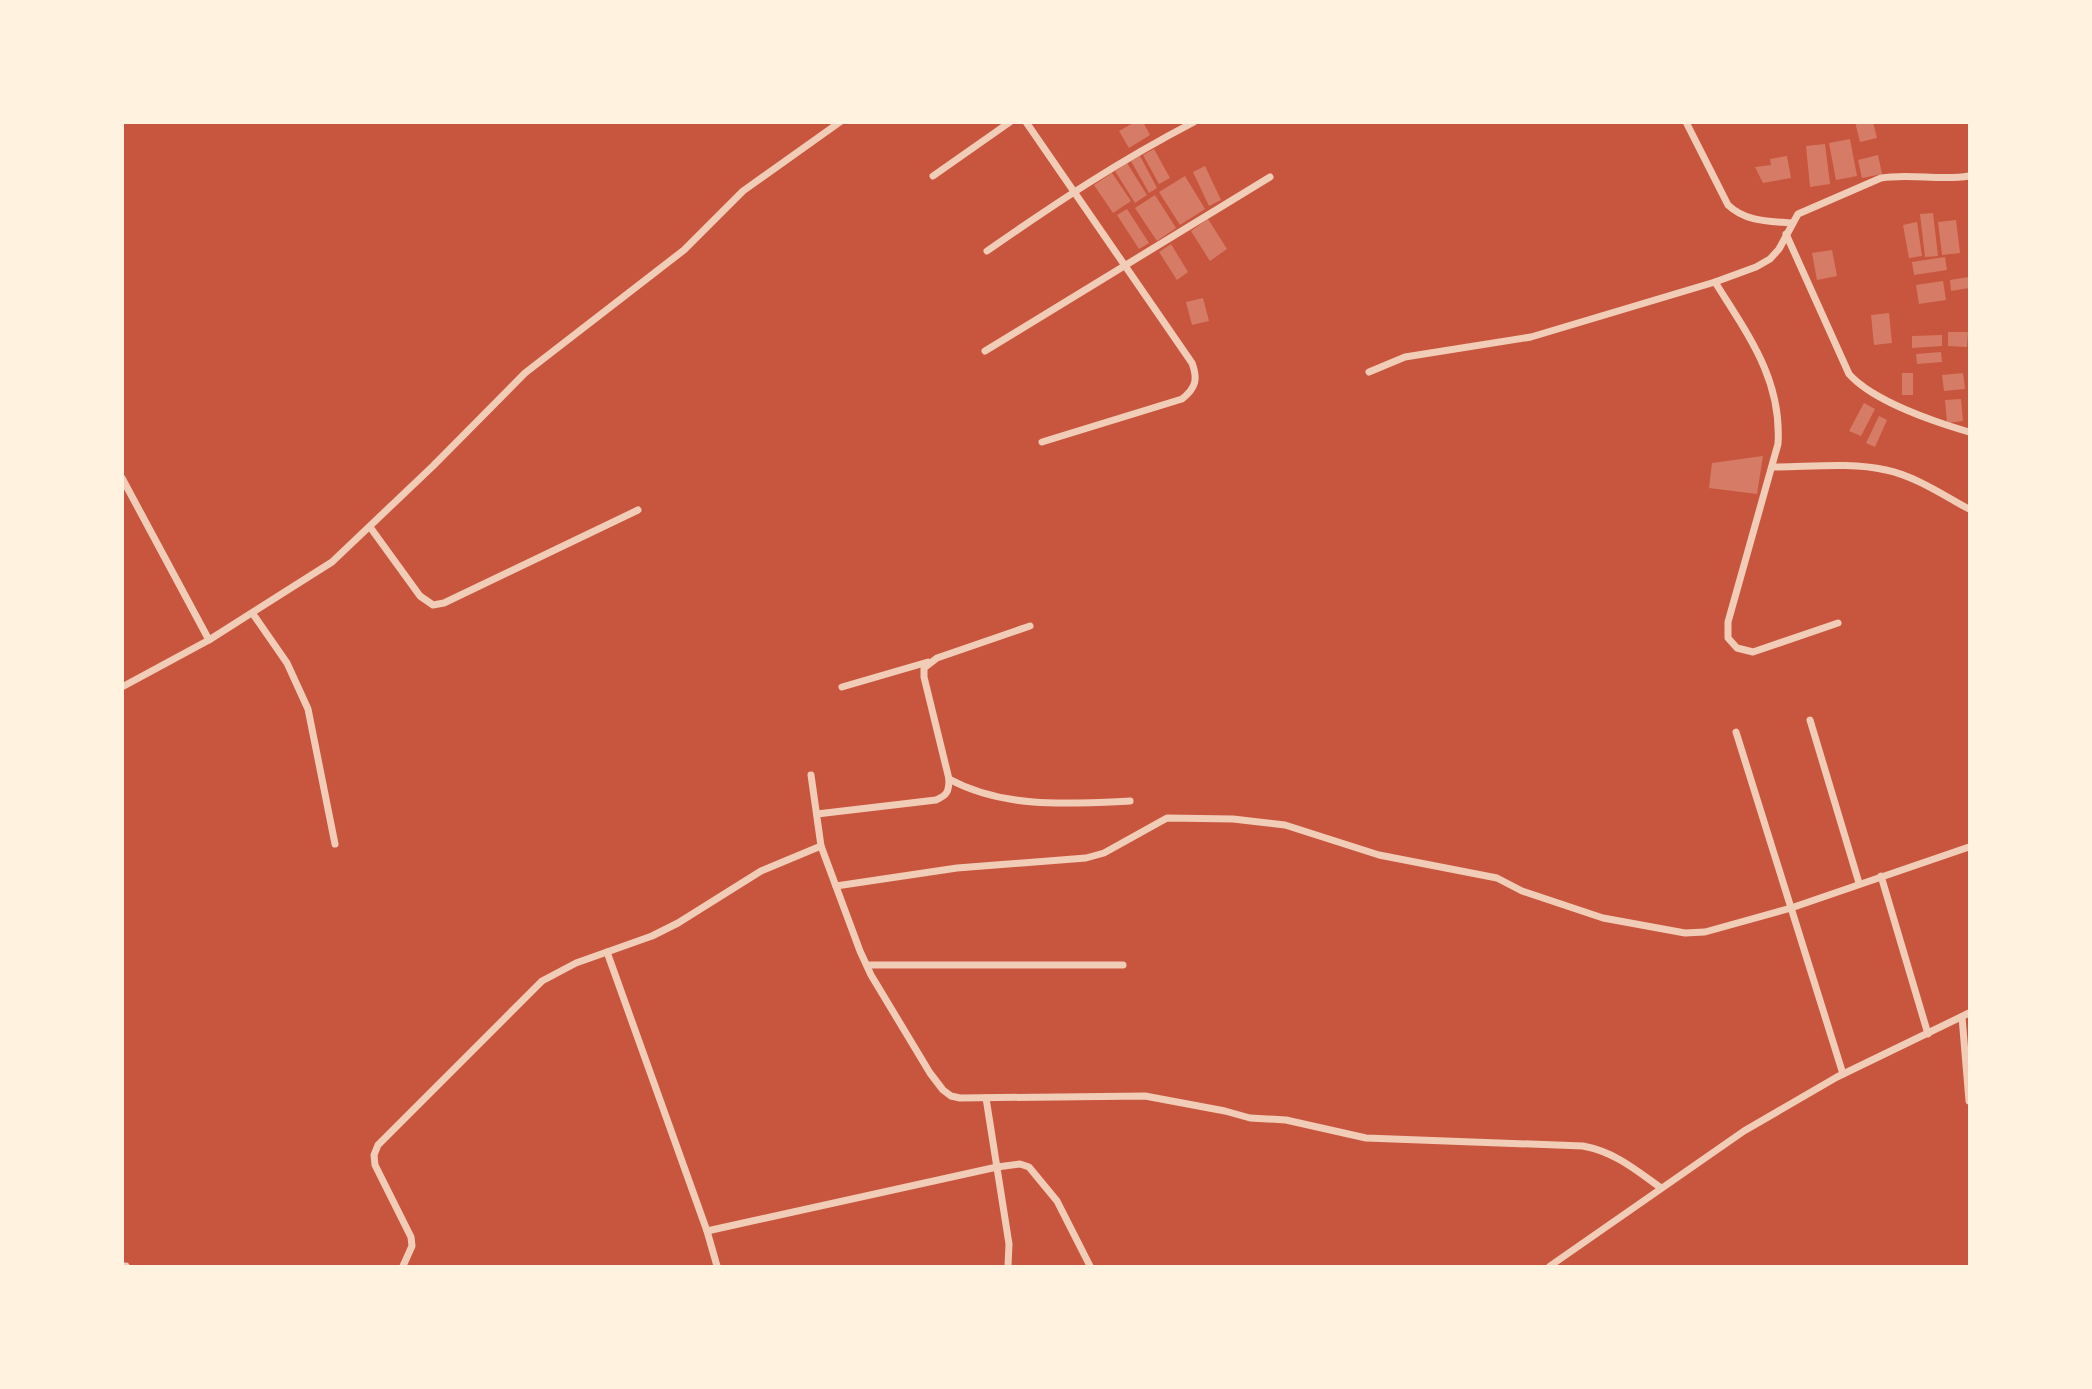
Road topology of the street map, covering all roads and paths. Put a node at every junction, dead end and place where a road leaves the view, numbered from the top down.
1 (840, 122) edge
2 (1010, 122) edge
3 (1026, 122) edge
4 (1194, 122) edge
5 (1686, 122) edge
6 (933, 176) dead end
7 (1969, 176) edge
8 (1270, 177) dead end
9 (1073, 190) junction
10 (1792, 223) junction
11 (1786, 234) junction
12 (987, 251) dead end
13 (1124, 265) junction
14 (1715, 282) junction
15 (985, 351) dead end
16 (1369, 372) dead end
17 (1969, 432) edge
18 (1042, 442) dead end
19 (1772, 467) junction
20 (122, 478) edge
21 (1969, 509) edge
22 (638, 510) dead end
23 (370, 527) junction
24 (253, 614) junction
25 (1838, 623) dead end
26 (1030, 626) dead end
27 (209, 640) junction
28 (928, 662) junction
29 (122, 687) edge
30 (842, 687) dead end
31 (1810, 720) dead end
32 (1736, 732) dead end
33 (811, 775) dead end
34 (950, 779) junction
35 (1130, 801) dead end
36 (817, 814) junction
37 (335, 844) dead end
38 (821, 846) junction
39 (1969, 848) edge
40 (1881, 876) junction
41 (1859, 883) junction
42 (836, 886) junction
43 (1791, 908) junction
44 (607, 952) junction
45 (867, 965) junction
46 (1122, 965) dead end
47 (1966, 1015) edge
48 (1928, 1034) junction
49 (1843, 1074) junction
50 (986, 1098) junction
51 (1969, 1101) edge
52 (997, 1167) junction
53 (1661, 1188) junction
54 (707, 1231) junction
55 (403, 1266) edge
56 (717, 1266) edge
57 (1009, 1266) edge
58 (1090, 1266) edge
59 (1550, 1266) edge

1 - 23 street
2 - 6 street
3 - 9 street
4 - 9 street
5 - 10 street
7 - 10 street
8 - 13 street
9 - 12 street
9 - 13 street
10 - 11 street
11 - 14 street
11 - 17 street
13 - 15 street
13 - 18 street
14 - 16 street
14 - 19 street
19 - 21 street
19 - 25 street
20 - 27 street
22 - 23 street
23 - 24 street
24 - 27 street
24 - 37 street
26 - 28 street
27 - 29 street
28 - 30 street
28 - 34 street
31 - 41 street
32 - 43 street
33 - 36 street
34 - 35 street
34 - 36 street
36 - 38 street
38 - 42 street
38 - 44 street
39 - 40 street
40 - 41 street
40 - 48 street
41 - 43 street
42 - 43 street
42 - 45 street
43 - 49 street
44 - 54 street
44 - 55 street
45 - 46 street
45 - 50 street
47 - 48 street
47 - 51 street
48 - 49 street
49 - 53 street
50 - 52 street
50 - 53 street
52 - 54 street
52 - 57 street
52 - 58 street
53 - 59 street
54 - 56 street

